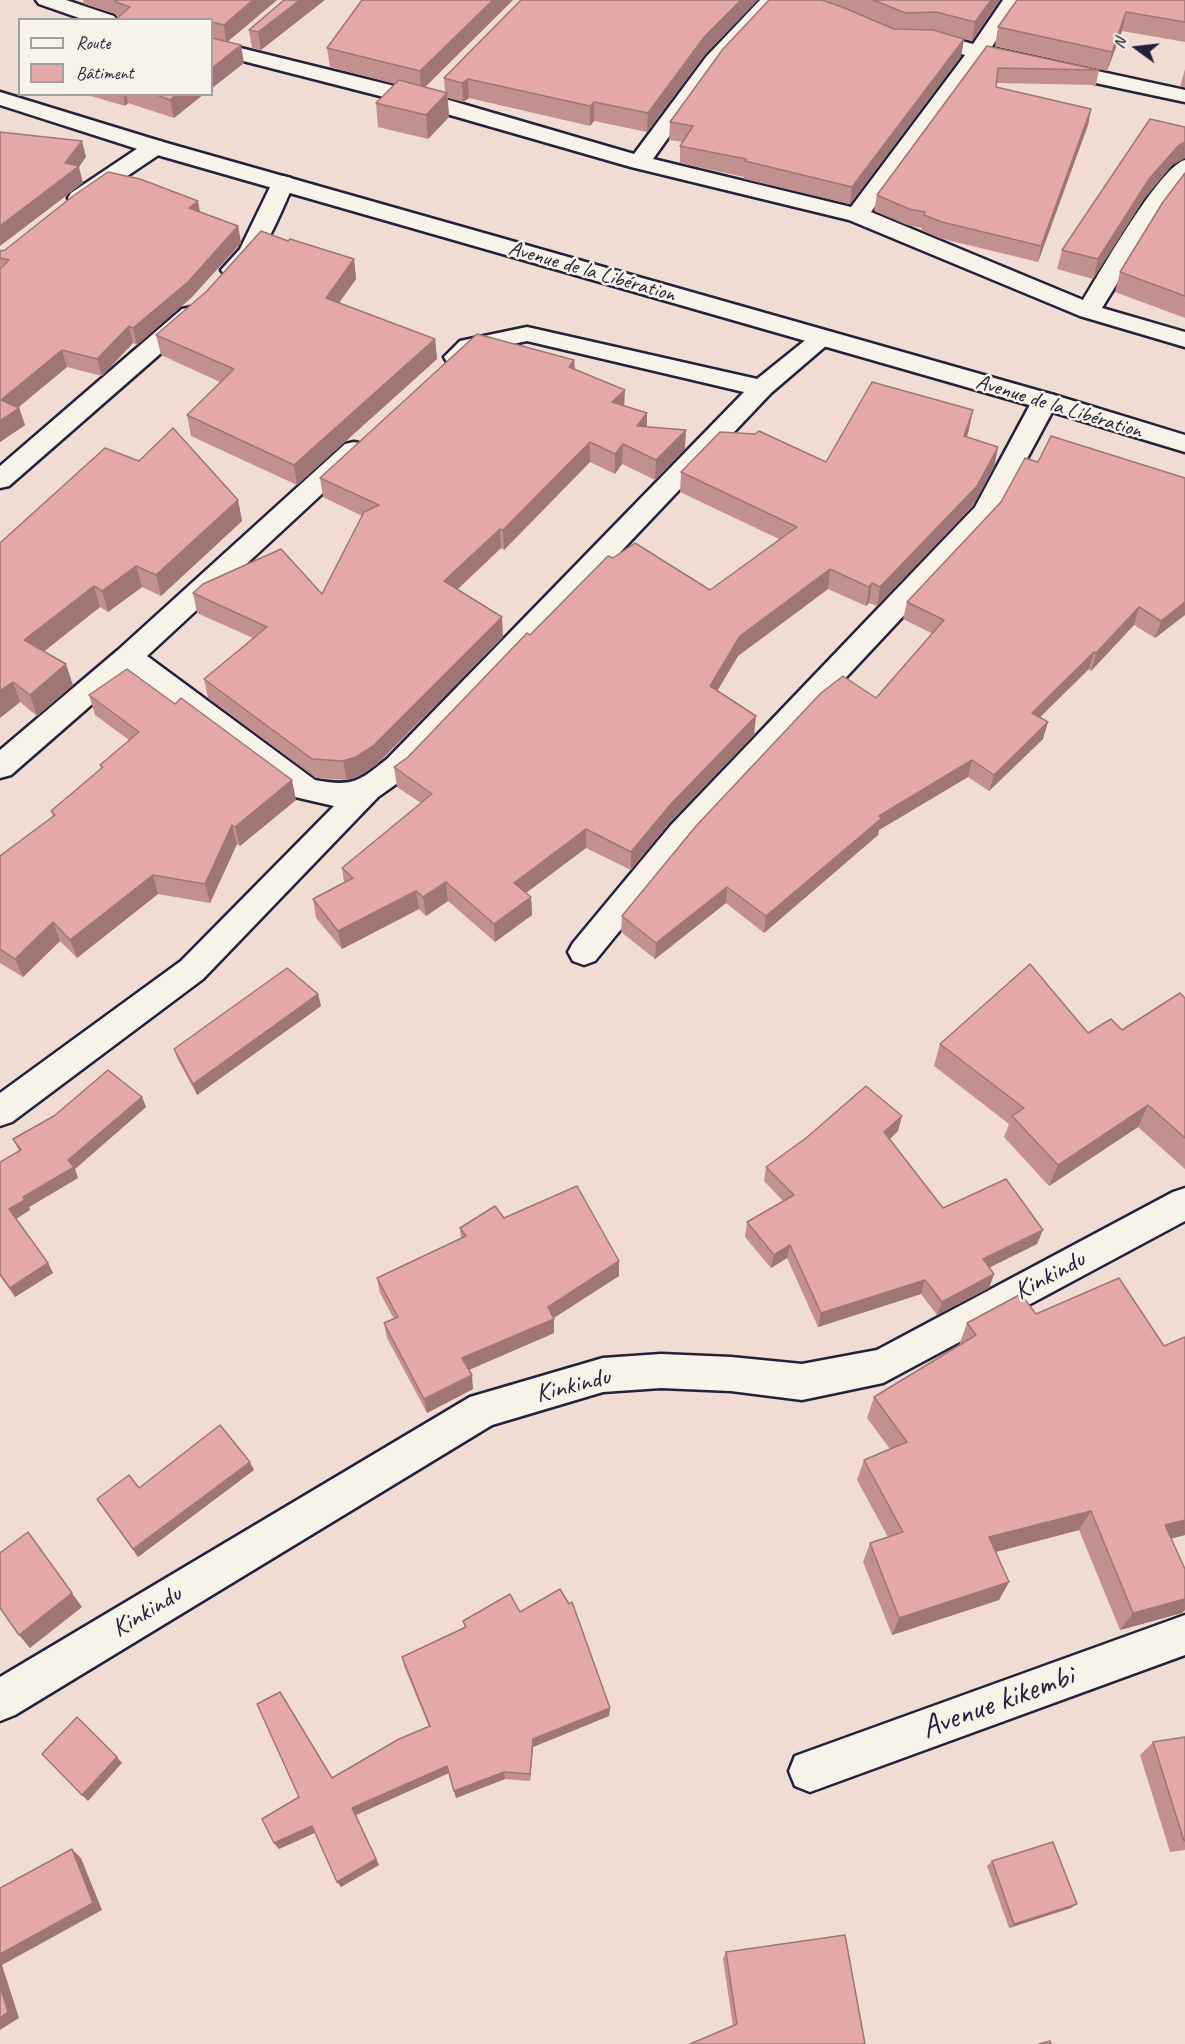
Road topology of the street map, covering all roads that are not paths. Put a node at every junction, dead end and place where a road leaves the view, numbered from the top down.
1 (46, 0) edge
2 (771, 0) edge
3 (1013, 0) edge
4 (102, 18) edge
5 (248, 37) edge
6 (900, 40) edge
7 (221, 50) edge
8 (977, 50) junction
9 (443, 85) edge
10 (1185, 96) edge
11 (0, 98) edge
12 (427, 101) junction
13 (155, 147) junction
14 (639, 162) junction
15 (1185, 167) edge
16 (283, 183) junction
17 (59, 213) edge
18 (857, 215) junction
19 (1088, 311) junction
20 (822, 339) junction
21 (1185, 340) edge
22 (434, 378) edge
23 (762, 388) junction
24 (1045, 401) junction
25 (373, 434) edge
26 (1185, 444) edge
27 (0, 480) edge
28 (128, 657) junction
29 (0, 767) edge
30 (366, 792) junction
31 (584, 952) dead end
32 (0, 1112) edge
33 (1185, 1203) edge
34 (1185, 1635) edge
35 (0, 1700) edge
36 (810, 1771) dead end

1 - 4 main road
2 - 14 main road
3 - 8 main road
5 - 7 main road
6 - 8 main road
7 - 12 main road
8 - 10 main road
8 - 18 main road
9 - 12 main road
11 - 13 main road, Avenue de la Libération
12 - 14 main road
13 - 16 main road, Avenue de la Libération
13 - 17 main road
14 - 18 main road
15 - 19 main road
16 - 20 main road, Avenue de la Libération
16 - 27 main road
18 - 19 main road
19 - 21 main road
20 - 23 main road
20 - 24 main road, Avenue de la Libération
22 - 23 main road
23 - 30 main road
24 - 26 main road, Avenue de la Libération
24 - 31 main road
25 - 28 main road
28 - 29 main road
28 - 30 main road
30 - 32 main road
33 - 35 main road, Kinkindu
34 - 36 main road, Avenue kikembi

